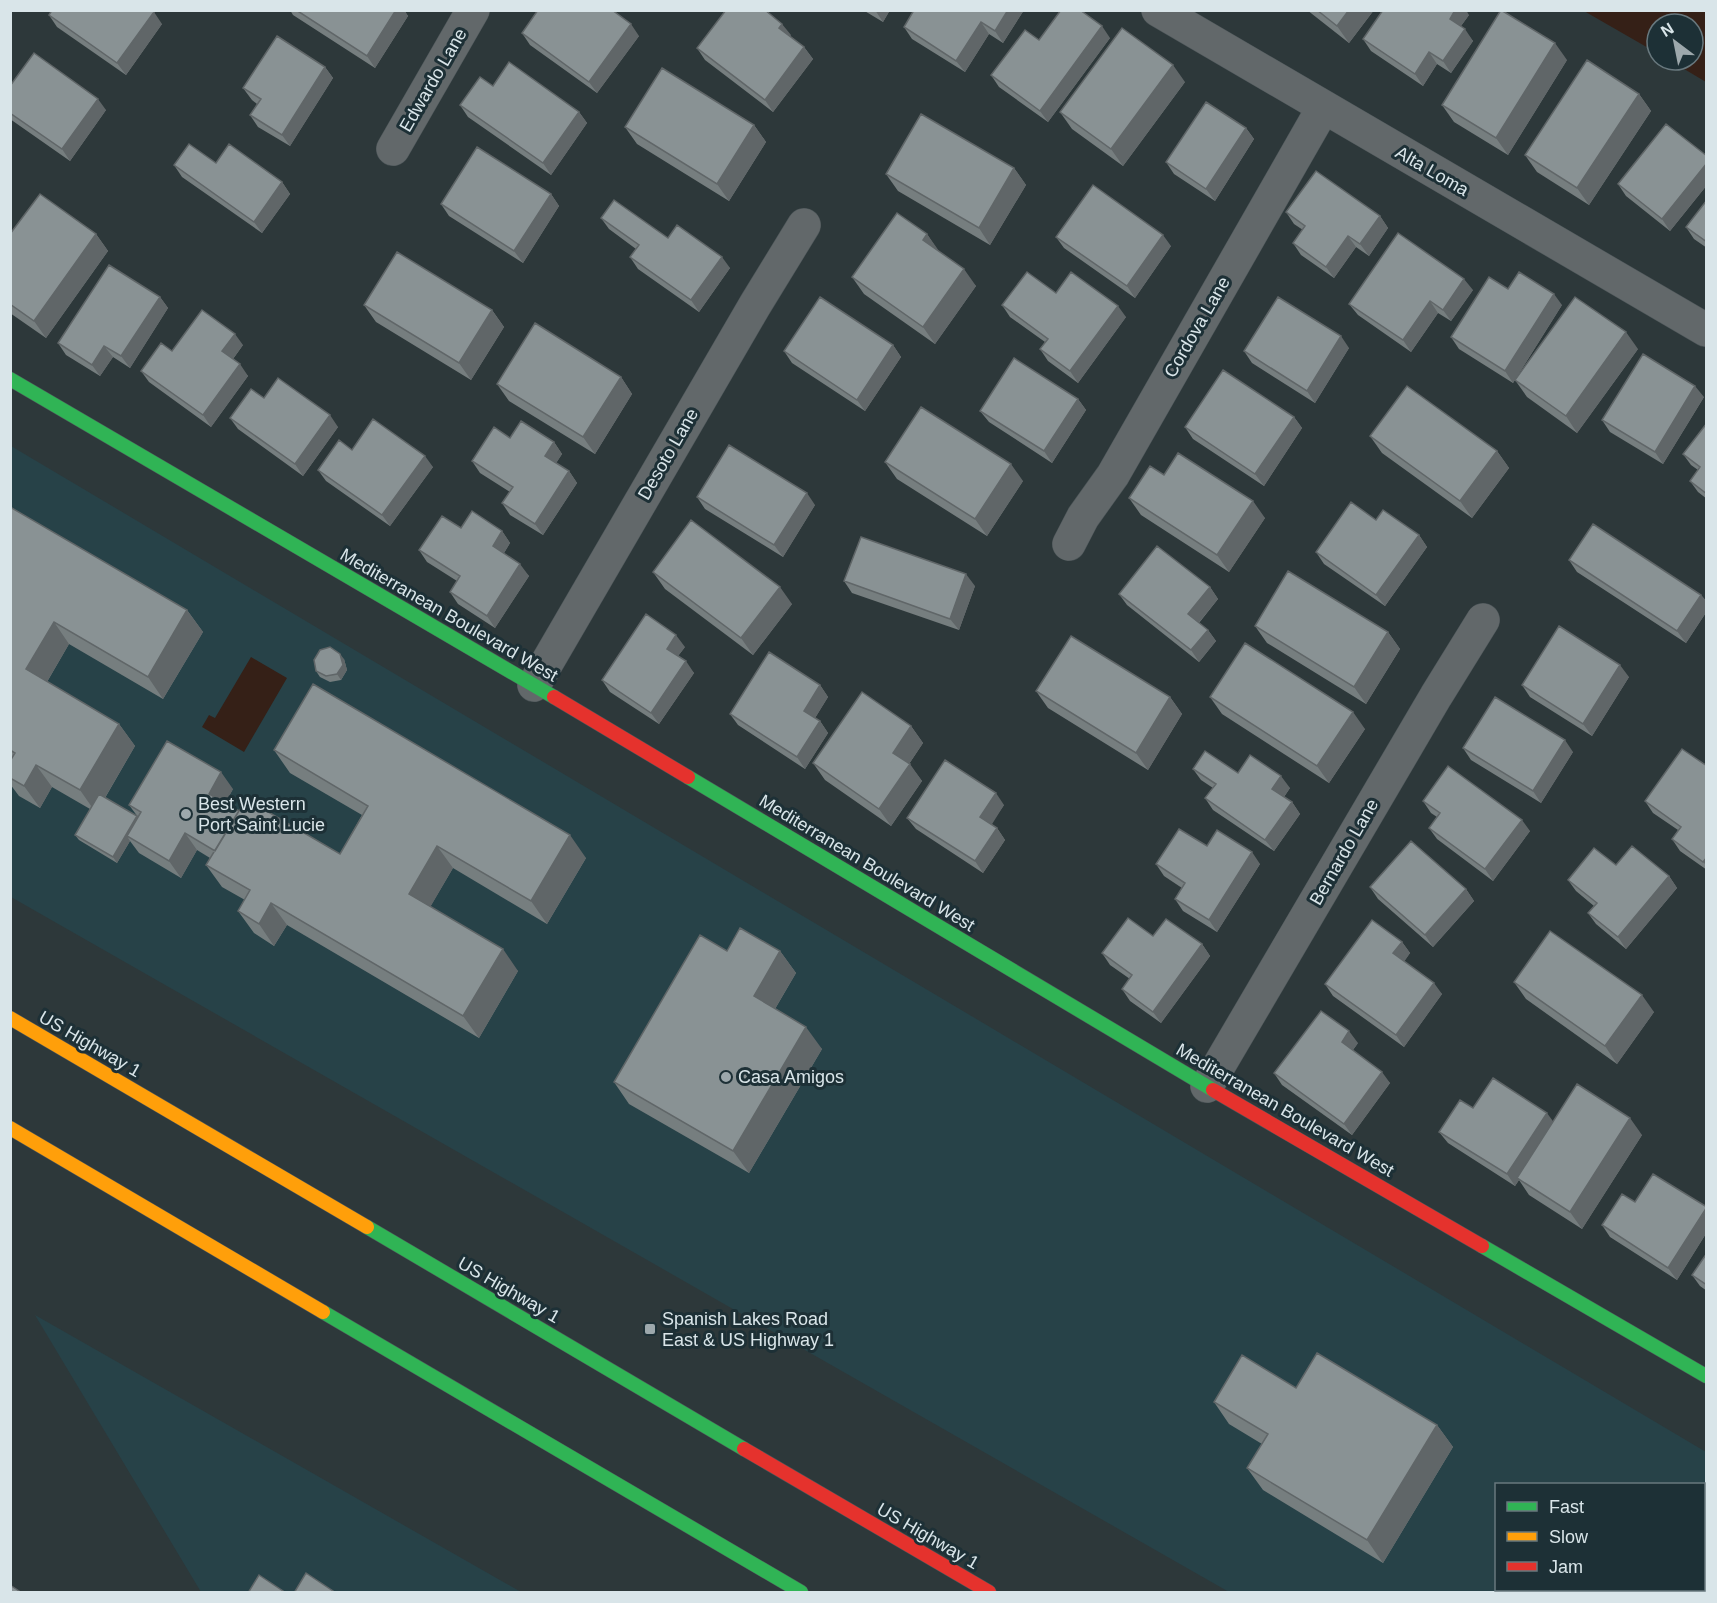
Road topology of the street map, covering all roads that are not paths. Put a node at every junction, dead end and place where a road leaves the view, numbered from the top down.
1 (473, 10) edge
2 (1158, 10) edge
3 (1323, 108) junction
4 (393, 148) dead end
5 (804, 225) dead end
6 (1707, 330) edge
7 (10, 379) edge
8 (1070, 544) dead end
9 (1483, 620) dead end
10 (534, 685) junction
11 (10, 1018) edge
12 (1207, 1086) junction
13 (10, 1128) edge
14 (1707, 1376) edge
15 (801, 1593) edge
16 (989, 1593) edge

1 - 4 street, Edwardo Lane
2 - 3 street, Alta Loma
3 - 6 street, Alta Loma
3 - 8 street, Cordova Lane
5 - 10 street, Desoto Lane
7 - 10 main road, Mediterranean Boulevard West
9 - 12 street, Bernardo Lane
10 - 12 main road, Mediterranean Boulevard West
11 - 16 main road, US Highway 1
12 - 14 main road, Mediterranean Boulevard West
13 - 15 main road

